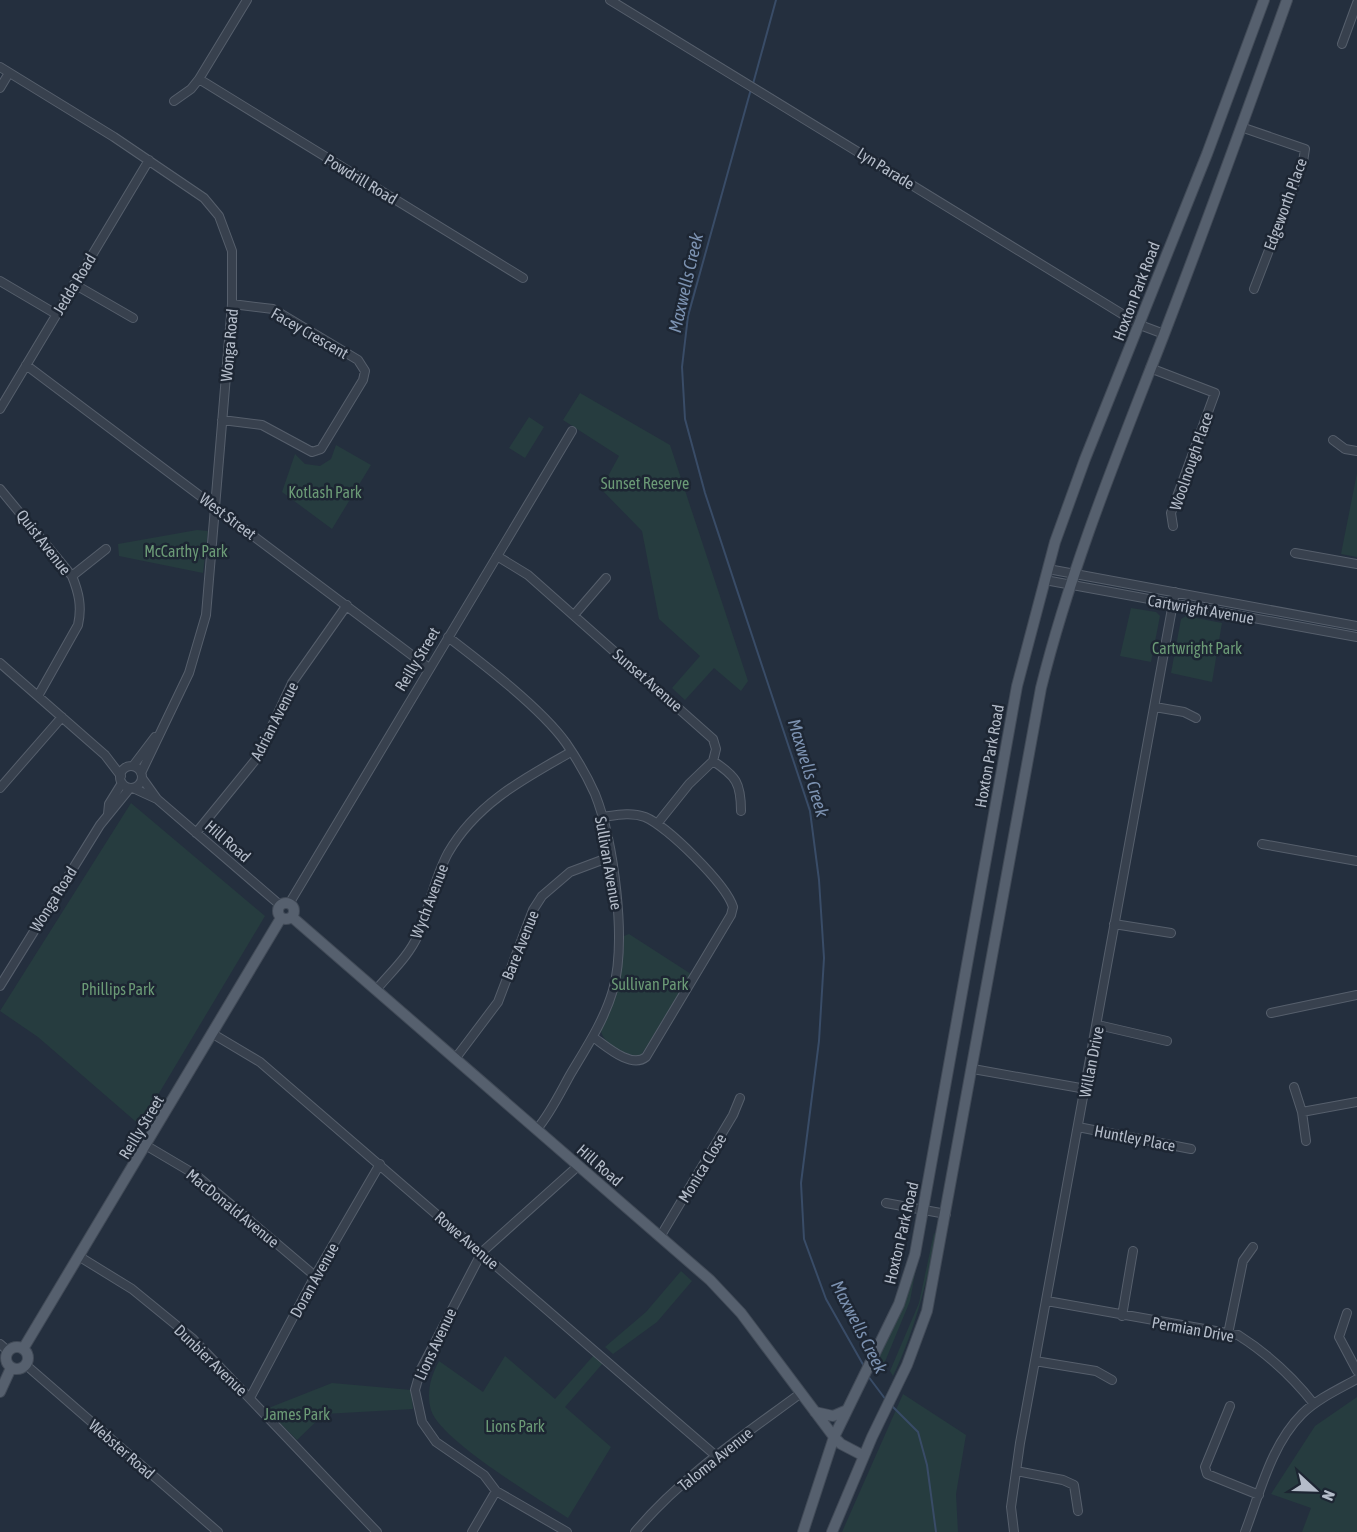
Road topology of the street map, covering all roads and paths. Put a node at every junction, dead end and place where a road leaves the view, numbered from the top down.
1 (247, 0) edge
2 (610, 0) edge
3 (1264, 0) edge
4 (1287, 0) edge
5 (1357, 3) edge
6 (1342, 44) dead end
7 (0, 67) edge
8 (9, 73) junction
9 (199, 79) junction
10 (0, 87) edge
11 (174, 101) dead end
12 (1241, 127) junction
13 (148, 160) junction
14 (522, 278) dead end
15 (0, 281) edge
16 (74, 284) junction
17 (1254, 289) dead end
18 (232, 304) junction
19 (56, 315) junction
20 (133, 318) dead end
21 (1140, 325) junction
22 (1164, 334) junction
23 (26, 365) junction
24 (1150, 368) junction
25 (0, 409) edge
26 (222, 420) junction
27 (572, 431) dead end
28 (1333, 440) dead end
29 (1357, 451) edge
30 (0, 489) edge
31 (216, 507) junction
32 (1173, 526) dead end
33 (106, 549) dead end
34 (1295, 553) dead end
35 (497, 556) junction
36 (1357, 564) edge
37 (1048, 568) junction
38 (1073, 573) junction
39 (72, 576) junction
40 (606, 578) dead end
41 (1045, 580) junction
42 (1070, 585) junction
43 (1175, 592) junction
44 (346, 604) junction
45 (1173, 604) junction
46 (574, 615) junction
47 (1357, 626) edge
48 (448, 637) junction
49 (1357, 638) edge
50 (0, 663) edge
51 (429, 668) junction
52 (38, 696) junction
53 (1155, 707) junction
54 (62, 717) junction
55 (1196, 718) dead end
56 (160, 732) junction
57 (571, 752) junction
58 (105, 755) junction
59 (713, 761) junction
60 (130, 767) junction
61 (142, 776) junction
62 (121, 779) junction
63 (0, 788) edge
64 (131, 788) junction
65 (157, 800) junction
66 (741, 811) dead end
67 (108, 814) junction
68 (603, 818) junction
69 (657, 824) junction
70 (195, 833) junction
71 (1262, 844) dead end
72 (610, 857) junction
73 (1357, 861) edge
74 (284, 904) junction
75 (287, 918) junction
76 (1114, 924) junction
77 (1171, 933) dead end
78 (4, 968) edge
79 (0, 986) edge
80 (376, 990) junction
81 (1357, 995) edge
82 (1271, 1013) dead end
83 (1098, 1025) junction
84 (213, 1034) junction
85 (593, 1037) junction
86 (1167, 1041) dead end
87 (455, 1059) junction
88 (973, 1069) junction
89 (1294, 1087) dead end
90 (1086, 1089) junction
91 (741, 1098) dead end
92 (1357, 1102) edge
93 (1302, 1112) junction
94 (1078, 1127) junction
95 (537, 1129) junction
96 (1306, 1141) dead end
97 (147, 1146) junction
98 (1191, 1149) dead end
99 (380, 1164) junction
100 (578, 1166) junction
101 (886, 1203) dead end
102 (924, 1210) junction
103 (946, 1214) junction
104 (660, 1237) junction
105 (1253, 1247) dead end
106 (1133, 1251) dead end
107 (482, 1252) junction
108 (80, 1257) junction
109 (315, 1276) junction
110 (1047, 1301) junction
111 (1347, 1313) dead end
112 (1122, 1316) junction
113 (1228, 1334) junction
114 (4, 1347) edge
115 (23, 1348) junction
116 (1035, 1361) junction
117 (26, 1365) junction
118 (11, 1368) junction
119 (1357, 1371) edge
120 (1357, 1379) edge
121 (1112, 1380) dead end
122 (0, 1392) edge
123 (801, 1393) junction
124 (250, 1398) junction
125 (1314, 1404) junction
126 (1230, 1406) dead end
127 (847, 1410) junction
128 (815, 1412) junction
129 (834, 1437) junction
130 (715, 1455) junction
131 (864, 1456) junction
132 (1016, 1471) junction
133 (496, 1491) junction
134 (1259, 1495) junction
135 (1078, 1511) dead end
136 (218, 1532) edge
137 (377, 1532) edge
138 (472, 1532) edge
139 (567, 1532) edge
140 (635, 1532) edge
141 (803, 1532) edge
142 (832, 1532) edge
143 (1014, 1532) edge
144 (1245, 1532) edge

1 - 9 street
2 - 21 street, Lyn Parade
3 - 21 main road, Hoxton Park Road
4 - 12 main road
5 - 6 street
7 - 8 street, Wonga Road
8 - 10 street
8 - 13 street, Wonga Road
9 - 11 street
9 - 14 street, Powdrill Road
12 - 17 street, Edgeworth Place
12 - 22 main road
13 - 16 street, Jedda Road
13 - 18 street, Wonga Road
15 - 19 street
16 - 19 street, Jedda Road
16 - 20 street
18 - 26 street, Wonga Road
18 - 26 street, Facey Crescent
19 - 23 street, Jedda Road
21 - 22 street, Lyn Parade
21 - 37 main road, Hoxton Park Road
22 - 24 main road
23 - 25 street, Jedda Road
23 - 31 street, West Street
24 - 32 street, Woolnough Place
24 - 38 main road
26 - 31 street, Wonga Road
27 - 35 street, Reilly Street
28 - 29 street
30 - 39 street, Quist Avenue
31 - 44 street, West Street
31 - 56 street, Wonga Road
33 - 39 street
34 - 36 street
35 - 46 street, Sunset Avenue
35 - 48 street, Reilly Street
37 - 38 street, Cartwright Avenue
37 - 41 main road, Hoxton Park Road
38 - 42 main road
38 - 43 street, Cartwright Avenue
39 - 52 street, Quist Avenue
40 - 46 street
41 - 42 street, Cartwright Avenue
41 - 102 main road, Hoxton Park Road
42 - 45 street, Cartwright Avenue
42 - 88 main road
43 - 45 street, Willan Drive
43 - 47 street, Cartwright Avenue
44 - 51 street, West Street
44 - 70 street, Adrian Avenue
45 - 49 street, Cartwright Avenue
45 - 53 street, Willan Drive
46 - 59 street, Sunset Avenue
48 - 51 street, Reilly Street
48 - 57 street, Sullivan Avenue
50 - 52 street
51 - 74 street, Reilly Street
52 - 54 street
53 - 55 street
53 - 76 street, Willan Drive
54 - 58 street
54 - 63 street
56 - 60 street, Wonga Road
56 - 61 street, Wonga Road
57 - 68 street, Sullivan Avenue
57 - 80 street, Wych Avenue
58 - 60 street
58 - 62 street
59 - 66 street
59 - 69 street
60 - 61 street, Hill Road
60 - 62 street, Wonga Road
61 - 64 street, Wonga Road
61 - 65 street, Hill Road
62 - 64 street, Hill Road
62 - 67 street, Wonga Road
64 - 65 street, Hill Road
64 - 67 street, Wonga Road
65 - 70 street, Hill Road
67 - 78 street, Wonga Road
68 - 69 street
68 - 72 street, Sullivan Avenue
69 - 85 street
70 - 74 street, Hill Road
71 - 73 street
72 - 85 street, Sullivan Avenue
72 - 87 street, Bare Avenue
74 - 75 main road
75 - 80 main road, Hill Road
75 - 84 main road, Reilly Street
76 - 77 street
76 - 83 street, Willan Drive
78 - 79 street, Wonga Road
80 - 87 main road, Hill Road
81 - 82 street
83 - 86 street
83 - 90 street, Willan Drive
84 - 97 main road, Reilly Street
84 - 99 street, Rowe Avenue
85 - 95 street, Sullivan Avenue
87 - 95 main road, Hill Road
88 - 90 street
88 - 103 main road
89 - 93 street
90 - 94 street, Willan Drive
91 - 104 street, Monica Close
92 - 93 street
93 - 96 street
94 - 98 street, Huntley Place
94 - 110 street, Willan Drive
95 - 100 main road, Hill Road
97 - 108 main road, Reilly Street
97 - 109 street, MacDonald Avenue
99 - 107 street, Rowe Avenue
99 - 109 street, Doran Avenue
100 - 104 main road, Hill Road
100 - 107 street, Lions Avenue
101 - 102 street
102 - 103 street
102 - 127 main road, Hoxton Park Road
103 - 131 main road
104 - 123 main road, Hill Road
105 - 113 street
106 - 112 street
107 - 130 street, Rowe Avenue
107 - 133 street, Lions Avenue
108 - 115 main road, Reilly Street
108 - 124 street, Dunbier Avenue
109 - 124 street, Doran Avenue
110 - 112 street, Permian Drive
110 - 116 street, Willan Drive
111 - 119 street
112 - 113 street, Permian Drive
113 - 125 street, Permian Drive
114 - 115 main road
114 - 118 main road
115 - 117 main road
116 - 121 street
116 - 132 street, Willan Drive
117 - 118 main road
117 - 136 street, Webster Road
118 - 122 main road
120 - 125 street
123 - 128 main road, Hill Road
123 - 130 street, Taloma Avenue
124 - 137 street, Dunbier Avenue
125 - 134 street
126 - 134 street
127 - 128 main road
127 - 129 main road, Hoxton Park Road
128 - 129 main road, Hill Road
129 - 131 main road, Hill Road
129 - 141 main road, Hoxton Park Road
130 - 140 street, Taloma Avenue
131 - 142 main road
132 - 135 street
132 - 143 street, Willan Drive
133 - 138 street
133 - 139 street, Lions Avenue
134 - 144 street

